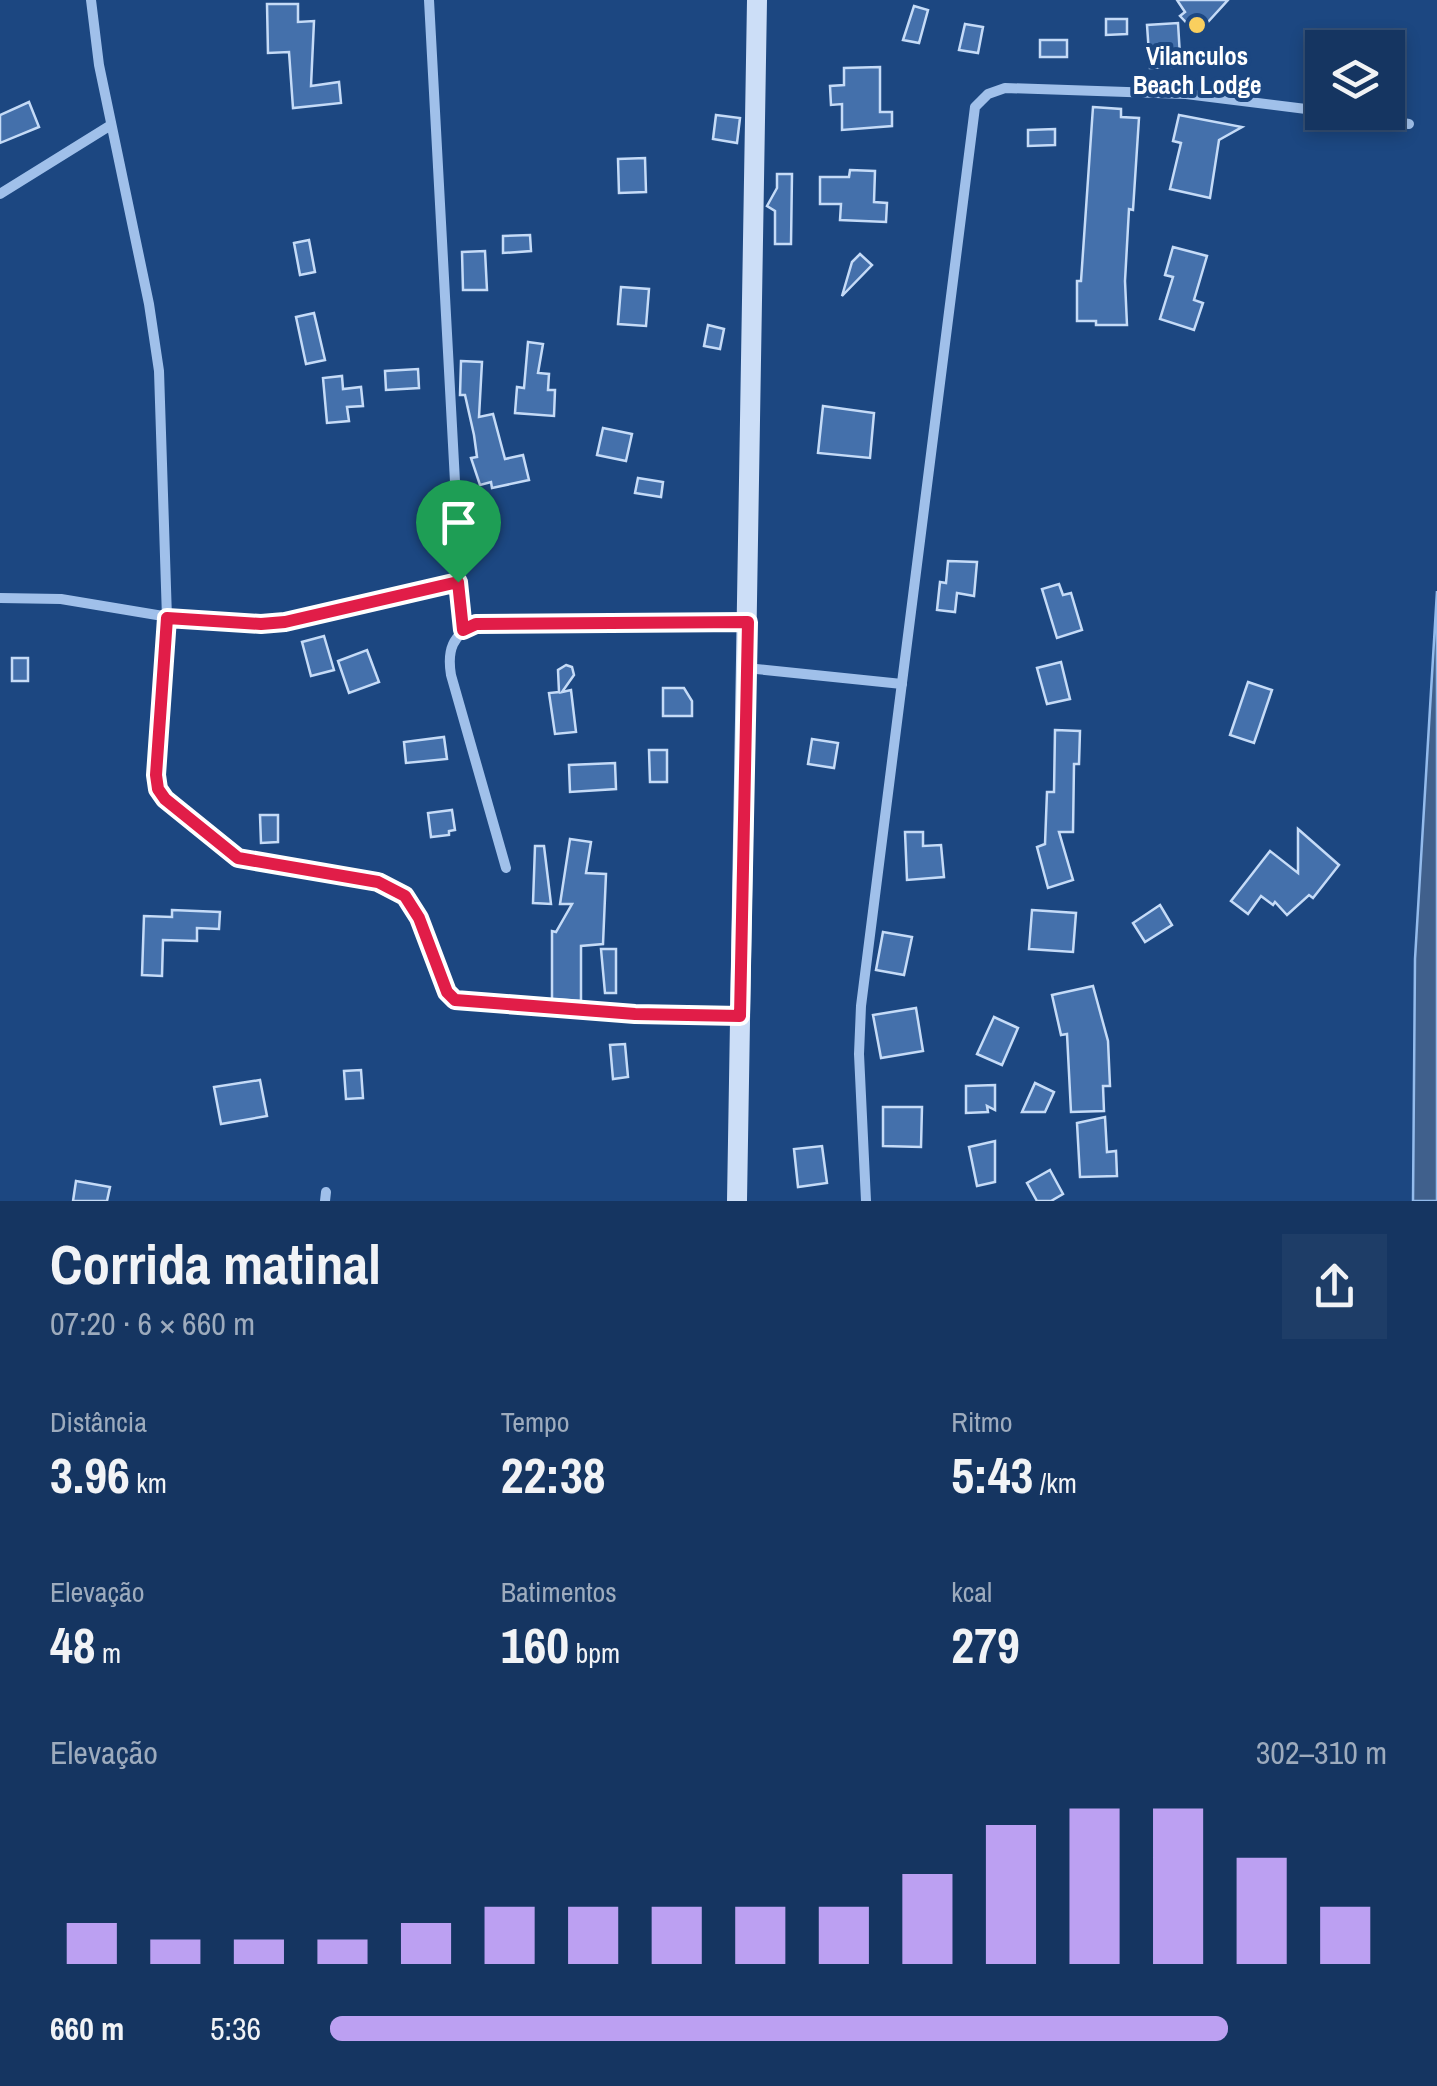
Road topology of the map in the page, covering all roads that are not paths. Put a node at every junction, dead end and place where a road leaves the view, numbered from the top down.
1 (91, 0) edge
2 (428, 0) edge
3 (757, 0) edge
4 (1305, 109) edge
5 (1405, 123) edge
6 (111, 124) junction
7 (1409, 124) dead end
8 (0, 194) edge
9 (458, 582) junction
10 (0, 598) edge
11 (167, 618) junction
12 (748, 622) junction
13 (463, 630) junction
14 (746, 668) junction
15 (902, 684) junction
16 (506, 868) dead end
17 (740, 1016) junction
18 (737, 1201) edge
19 (866, 1201) edge

1 - 6 street
2 - 9 street
3 - 12 main road
4 - 15 street
5 - 7 street
6 - 8 street
6 - 11 street
9 - 11 street
9 - 13 street
10 - 11 street
11 - 17 street
12 - 13 street
12 - 14 main road
13 - 16 street
14 - 15 street
14 - 17 main road
15 - 19 street
17 - 18 main road

